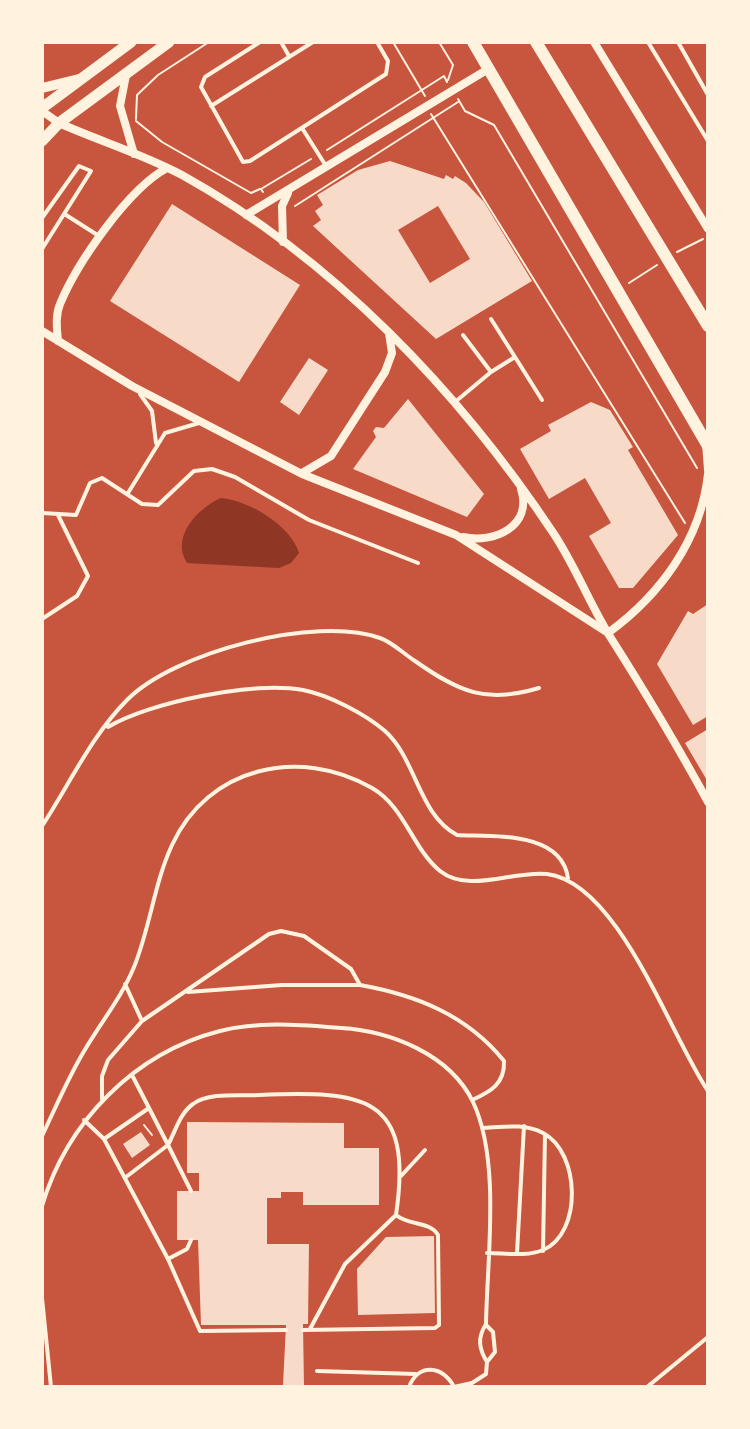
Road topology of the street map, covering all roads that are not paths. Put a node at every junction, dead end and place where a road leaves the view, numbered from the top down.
1 (131, 42) edge
2 (169, 42) edge
3 (260, 42) edge
4 (281, 42) edge
5 (313, 42) edge
6 (377, 42) edge
7 (473, 42) edge
8 (536, 42) edge
9 (594, 42) edge
10 (648, 42) edge
11 (678, 42) edge
12 (289, 56) junction
13 (490, 68) junction
14 (128, 70) junction
15 (79, 79) junction
16 (42, 88) edge
17 (708, 95) edge
18 (211, 106) junction
19 (42, 109) edge
20 (59, 123) junction
21 (302, 128) junction
22 (42, 141) edge
23 (708, 141) edge
24 (134, 154) junction
25 (167, 168) junction
26 (328, 168) junction
27 (289, 192) junction
28 (65, 215) junction
29 (246, 215) junction
30 (42, 218) edge
31 (708, 229) edge
32 (101, 237) junction
33 (283, 242) junction
34 (42, 249) edge
35 (491, 319) dead end
36 (708, 326) edge
37 (42, 331) edge
38 (389, 333) junction
39 (463, 335) dead end
40 (58, 341) junction
41 (515, 357) junction
42 (491, 372) junction
43 (123, 381) junction
44 (542, 400) dead end
45 (455, 402) junction
46 (201, 422) junction
47 (156, 443) junction
48 (707, 444) edge
49 (708, 472) edge
50 (302, 474) junction
51 (519, 484) junction
52 (707, 485) edge
53 (128, 493) junction
54 (42, 513) edge
55 (58, 515) junction
56 (456, 535) junction
57 (418, 563) dead end
58 (42, 619) edge
59 (608, 633) junction
60 (539, 688) dead end
61 (105, 729) junction
62 (708, 802) edge
63 (42, 826) edge
64 (568, 878) junction
65 (125, 984) junction
66 (360, 985) junction
67 (188, 992) junction
68 (142, 1021) junction
69 (132, 1075) junction
70 (708, 1091) edge
71 (102, 1100) junction
72 (472, 1100) junction
73 (149, 1108) junction
74 (84, 1120) junction
75 (524, 1126) junction
76 (482, 1128) junction
77 (545, 1134) junction
78 (42, 1136) edge
79 (104, 1139) junction
80 (168, 1145) junction
81 (425, 1150) dead end
82 (401, 1176) junction
83 (126, 1177) junction
84 (191, 1191) dead end
85 (42, 1206) edge
86 (396, 1215) junction
87 (191, 1240) dead end
88 (543, 1251) junction
89 (487, 1253) junction
90 (517, 1253) junction
91 (168, 1259) junction
92 (42, 1298) edge
93 (486, 1324) junction
94 (310, 1329) junction
95 (286, 1330) dead end
96 (303, 1330) dead end
97 (708, 1337) edge
98 (487, 1362) junction
99 (317, 1371) dead end
100 (416, 1374) junction
101 (51, 1387) edge
102 (409, 1387) edge
103 (454, 1387) edge
104 (647, 1387) edge

1 - 15 main road
2 - 14 main road
3 - 18 lane
4 - 12 lane
5 - 12 lane
6 - 21 lane
7 - 13 main road
8 - 36 main road
9 - 31 street
10 - 23 lane
11 - 17 lane
12 - 18 lane
13 - 26 street
13 - 48 main road
14 - 20 main road
14 - 24 street
15 - 16 street
15 - 19 main road
18 - 21 lane
19 - 20 street
20 - 22 main road
20 - 24 street
21 - 26 lane
24 - 25 street
25 - 29 street
25 - 32 street
26 - 27 street
27 - 29 street
27 - 33 street
28 - 30 lane
28 - 32 lane
28 - 34 lane
29 - 33 street
32 - 40 street
33 - 38 street
35 - 41 lane
37 - 40 street
38 - 45 street
38 - 50 street
39 - 42 lane
40 - 43 street
41 - 42 lane
41 - 44 lane
42 - 45 lane
43 - 46 street
43 - 47 lane
45 - 51 street
46 - 47 lane
46 - 50 street
47 - 53 lane
48 - 49 street
49 - 52 street
50 - 56 street
51 - 56 street
51 - 59 street
52 - 59 street
53 - 55 lane
53 - 57 lane
54 - 55 lane
55 - 58 lane
56 - 59 street
59 - 62 street
60 - 61 lane
61 - 63 lane
61 - 64 lane
64 - 65 lane
64 - 70 lane
65 - 68 lane
65 - 78 lane
66 - 67 lane
66 - 67 lane
66 - 72 lane
67 - 68 lane
68 - 71 lane
69 - 71 lane
69 - 72 lane
69 - 73 lane
71 - 74 lane
72 - 76 lane
73 - 79 lane
73 - 80 lane
74 - 79 lane
74 - 85 lane
75 - 76 lane
75 - 77 lane
75 - 90 lane
76 - 89 lane
77 - 88 lane
77 - 88 lane
79 - 83 lane
80 - 82 lane
80 - 83 lane
80 - 84 lane
81 - 82 lane
82 - 86 lane
83 - 91 lane
86 - 94 lane
86 - 94 lane
87 - 91 lane
88 - 90 lane
89 - 90 lane
89 - 93 lane
91 - 95 lane
92 - 101 lane
93 - 98 lane
93 - 98 lane
94 - 96 lane
97 - 104 lane
98 - 103 lane
99 - 100 lane
100 - 102 lane
100 - 103 lane

